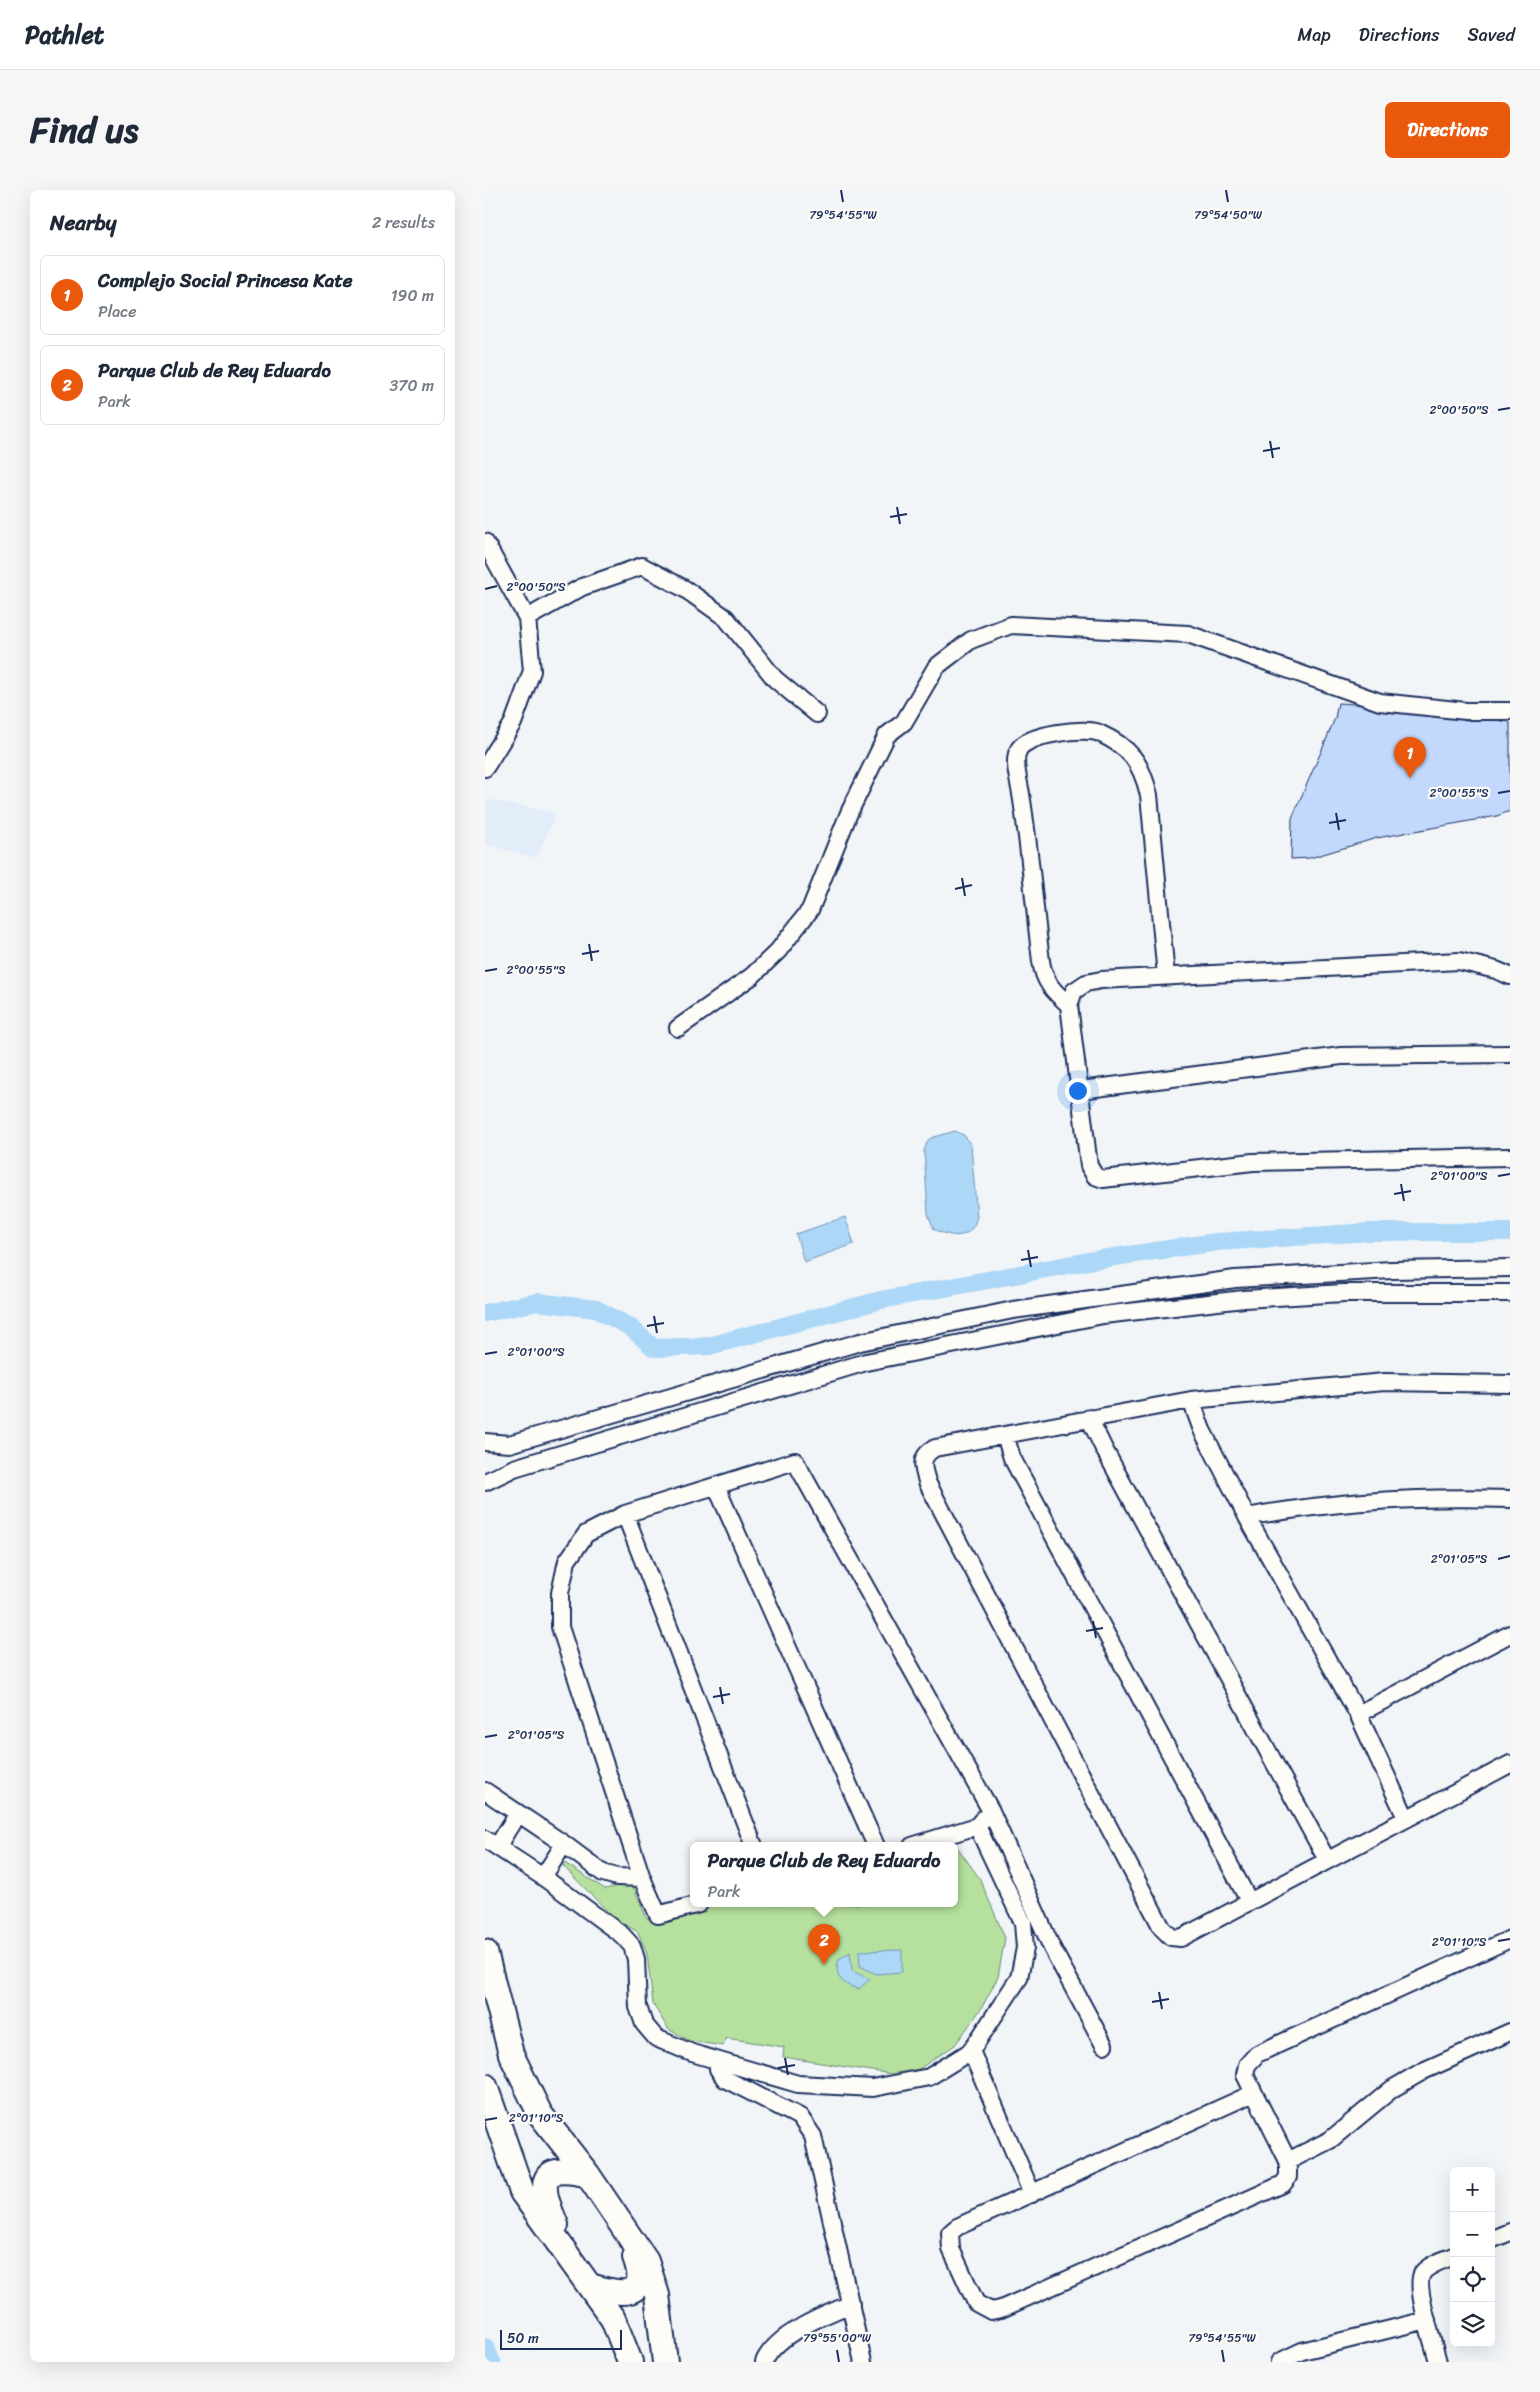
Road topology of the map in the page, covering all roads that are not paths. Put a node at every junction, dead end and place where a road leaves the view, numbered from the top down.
1 (485, 542) edge
2 (527, 618) junction
3 (1510, 711) edge
4 (817, 714) dead end
5 (485, 768) edge
6 (1166, 976) junction
7 (1510, 976) edge
8 (1069, 1005) junction
9 (678, 1028) dead end
10 (1510, 1054) edge
11 (1081, 1090) junction
12 (1510, 1158) edge
13 (1510, 1268) edge
14 (1510, 1293) edge
15 (1510, 1384) edge
16 (1191, 1400) junction
17 (1089, 1418) junction
18 (1005, 1435) junction
19 (485, 1442) edge
20 (485, 1482) edge
21 (716, 1486) junction
22 (1510, 1500) edge
23 (625, 1514) junction
24 (1247, 1517) junction
25 (1510, 1634) edge
26 (1357, 1714) junction
27 (1510, 1764) edge
28 (485, 1791) edge
29 (991, 1810) junction
30 (518, 1814) junction
31 (1406, 1818) junction
32 (977, 1826) junction
33 (752, 1842) edge
34 (874, 1842) edge
35 (925, 1842) edge
36 (491, 1843) edge
37 (564, 1844) junction
38 (1327, 1860) junction
39 (543, 1877) junction
40 (641, 1878) junction
41 (1249, 1902) junction
42 (690, 1906) edge
43 (1510, 1939) edge
44 (485, 1952) edge
45 (1510, 2032) edge
46 (1104, 2045) dead end
47 (971, 2051) junction
48 (719, 2062) junction
49 (485, 2086) edge
50 (1254, 2093) junction
51 (1289, 2161) junction
52 (588, 2175) junction
53 (1032, 2194) junction
54 (617, 2215) junction
55 (1509, 2236) edge
56 (1495, 2239) edge
57 (1452, 2257) edge
58 (571, 2262) junction
59 (590, 2286) junction
60 (851, 2304) junction
61 (1427, 2320) junction
62 (630, 2362) edge
63 (665, 2362) edge
64 (764, 2362) edge
65 (863, 2362) edge
66 (1279, 2362) edge
67 (1438, 2362) edge

1 - 2 street
2 - 4 street
2 - 5 street
3 - 9 street
6 - 7 street
6 - 8 street
6 - 8 street
8 - 11 street
10 - 11 street
11 - 12 street
13 - 19 street
14 - 20 street
15 - 16 street
16 - 17 street
16 - 24 street
17 - 18 street
17 - 38 street
18 - 41 street
18 - 41 street
21 - 23 street
21 - 29 street
21 - 34 street
22 - 24 street
23 - 33 street
23 - 40 street
24 - 26 street
25 - 26 street
26 - 31 street
27 - 31 street
28 - 30 street
29 - 32 street
29 - 46 street
30 - 36 street
30 - 37 street
31 - 38 street
32 - 35 street
32 - 47 street
36 - 39 street
37 - 39 street
37 - 40 street
38 - 41 street
39 - 48 street
40 - 42 street
43 - 50 street
44 - 52 street
45 - 51 street
47 - 48 street
47 - 53 street
48 - 60 street
49 - 58 street
50 - 51 street
50 - 53 street
51 - 53 street
52 - 54 street
52 - 58 street
54 - 59 street
54 - 63 street
55 - 56 street
57 - 61 street
58 - 59 street
59 - 62 street
60 - 64 street
60 - 65 street
61 - 66 street
61 - 67 street

